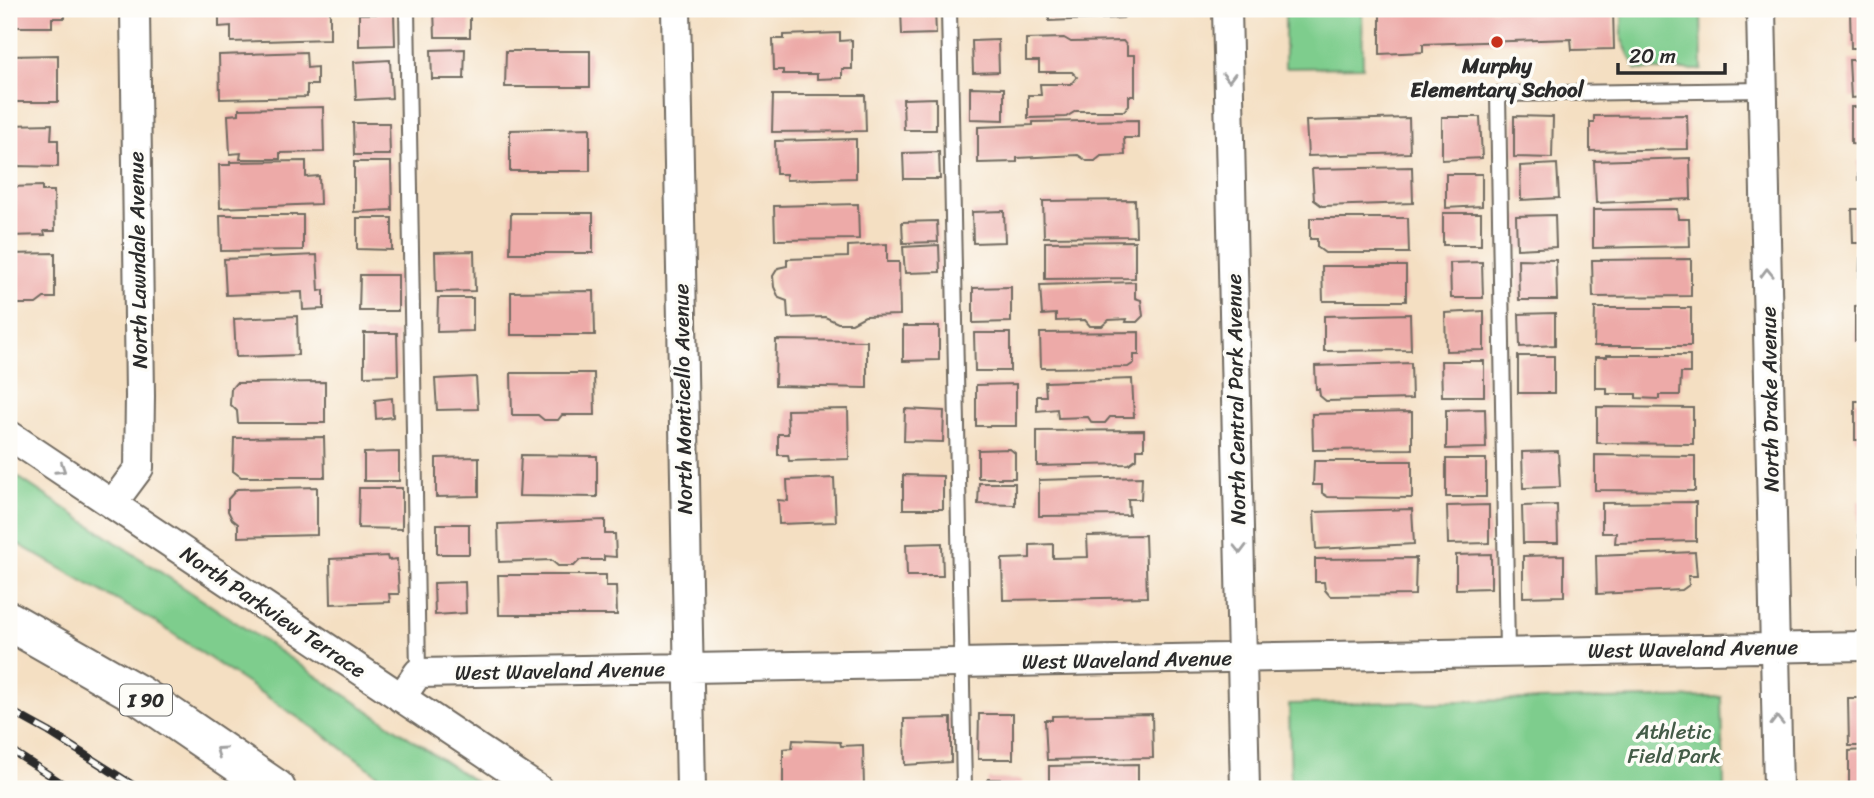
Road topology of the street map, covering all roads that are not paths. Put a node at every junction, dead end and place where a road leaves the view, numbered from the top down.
1 (135, 9) edge
2 (407, 9) edge
3 (676, 9) edge
4 (948, 9) edge
5 (1227, 9) edge
6 (1762, 9) edge
7 (1763, 90) junction
8 (9, 435) edge
9 (113, 503) junction
10 (9, 621) edge
11 (1865, 646) edge
12 (1775, 648) junction
13 (1507, 653) junction
14 (1242, 658) junction
15 (962, 663) junction
16 (688, 668) junction
17 (418, 673) junction
18 (401, 698) junction
19 (276, 789) edge
20 (538, 789) edge
21 (691, 789) edge
22 (964, 789) edge
23 (1245, 789) edge
24 (1778, 789) edge

1 - 9 street, North Lawndale Avenue
2 - 17 lane
3 - 16 street, North Monticello Avenue
4 - 15 lane
5 -> 14 street, North Central Park Avenue
6 - 7 street, North Drake Avenue
12 -> 7 street, North Drake Avenue
7 - 13 lane
8 -> 9 street, North Parkview Terrace
9 - 18 street, North Parkview Terrace
19 -> 10 highway, I 90
11 - 12 street, West Waveland Avenue
12 - 13 street, West Waveland Avenue
24 -> 12 street, North Drake Avenue
13 - 14 street, West Waveland Avenue
14 - 15 street, West Waveland Avenue
14 - 23 street, North Central Park Avenue
15 - 16 street, West Waveland Avenue
15 - 22 lane
16 - 17 street, West Waveland Avenue
16 - 21 street, North Monticello Avenue
17 - 18 street
18 - 20 street, North Parkview Terrace

